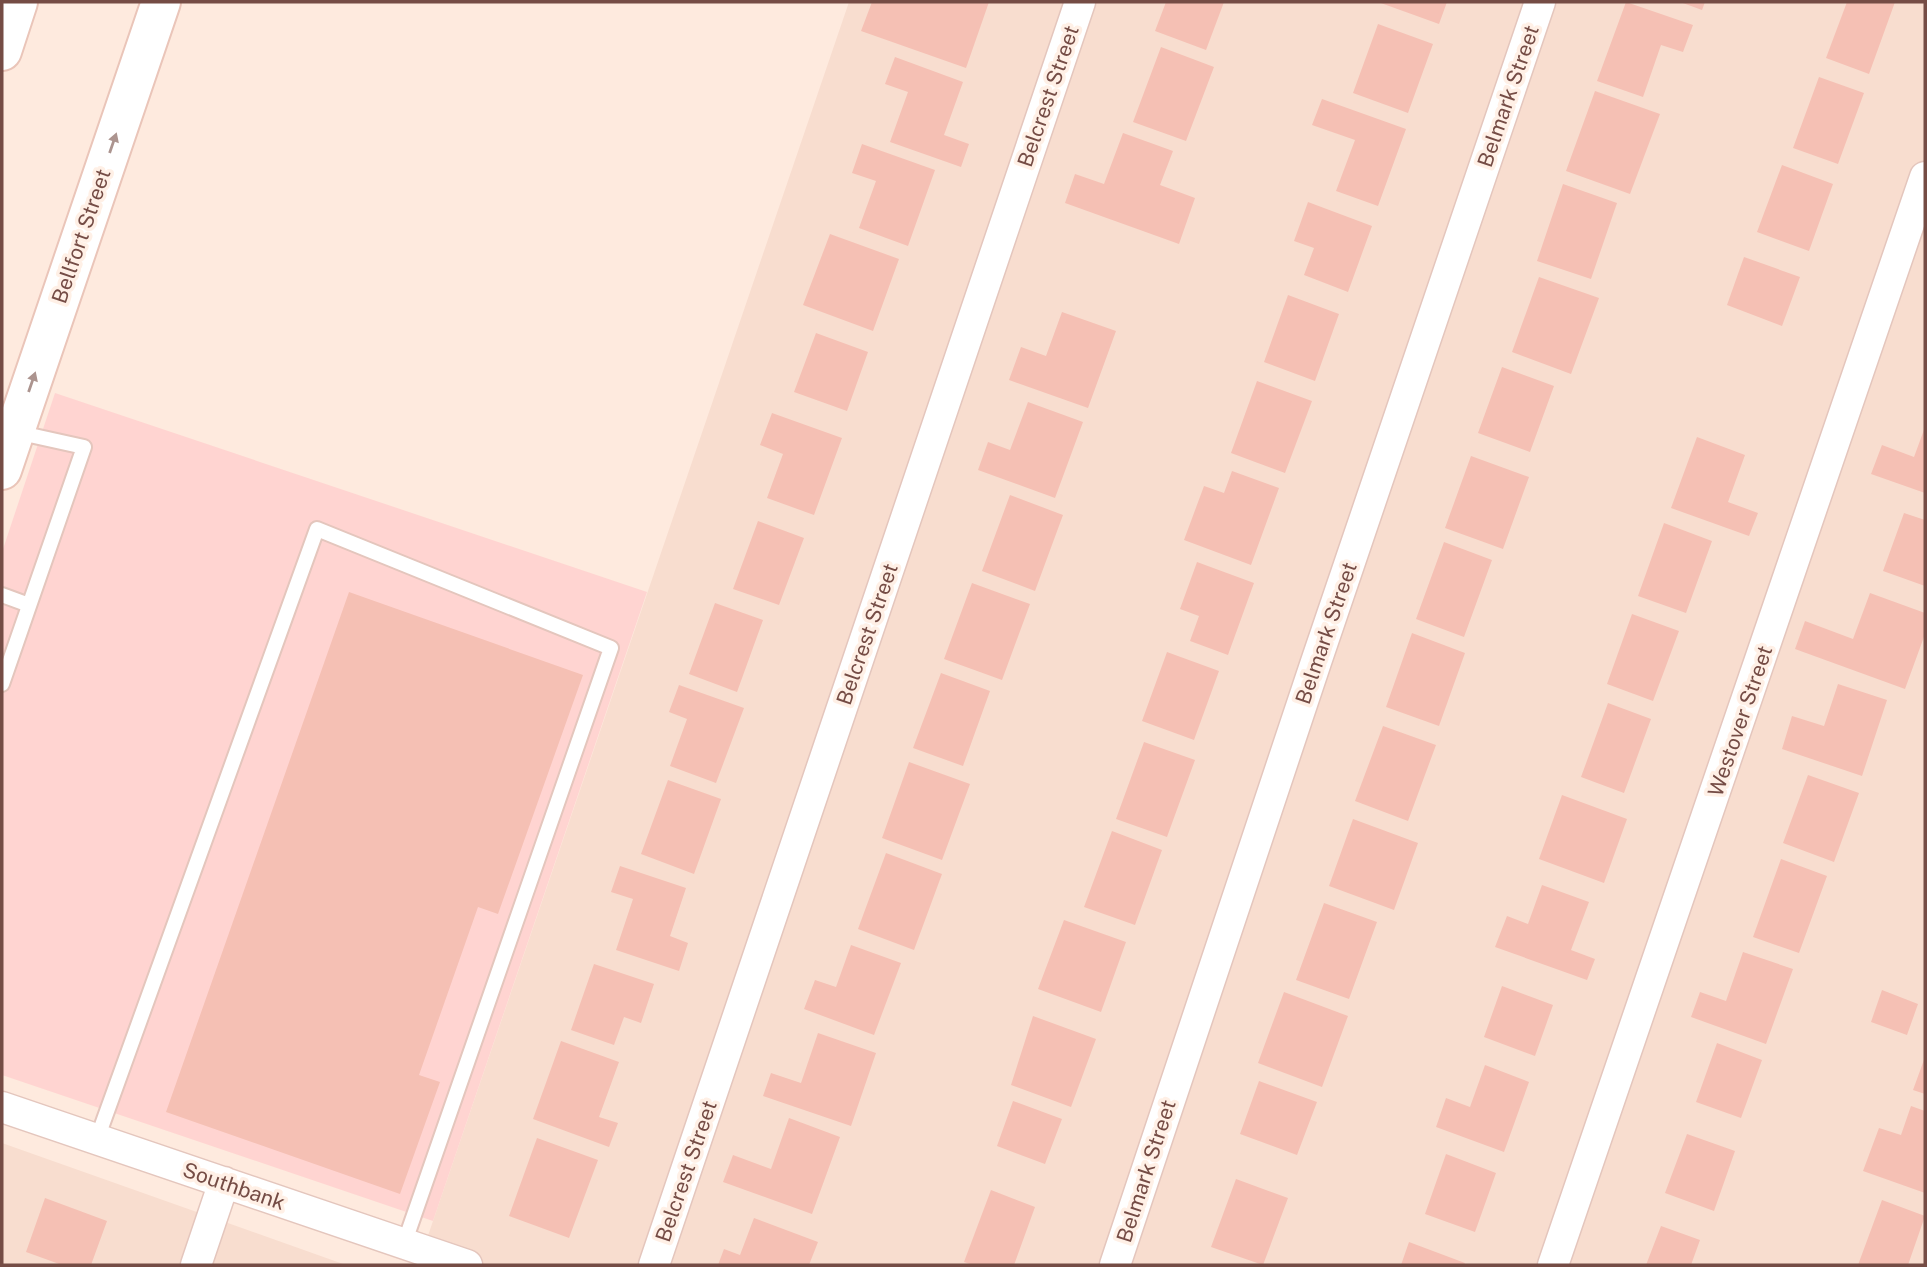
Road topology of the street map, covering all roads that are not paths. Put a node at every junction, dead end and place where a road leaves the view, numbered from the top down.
1 (18, 2) edge
2 (161, 2) edge
3 (1080, 2) edge
4 (1540, 2) edge
5 (2, 51) edge
6 (1925, 177) edge
7 (8, 429) edge
8 (2, 470) edge
9 (2, 595) edge
10 (29, 605) junction
11 (2, 684) edge
12 (2, 1107) edge
13 (97, 1139) junction
14 (224, 1182) junction
15 (404, 1244) junction
16 (196, 1265) edge
17 (467, 1265) edge
18 (654, 1265) edge
19 (1115, 1265) edge
20 (1553, 1265) edge

1 - 5 main road
7 -> 2 main road, Bellfort Street
3 - 18 street, Belcrest Street
4 - 19 street, Belmark Street
6 - 20 street, Westover Street
7 - 8 main road, Bellfort Street
7 - 10 lane
9 - 10 lane
10 - 11 lane
12 - 13 street, Southbank
13 - 14 street, Southbank
13 - 15 lane
14 - 15 street, Southbank
14 - 16 street
15 - 17 street, Southbank

